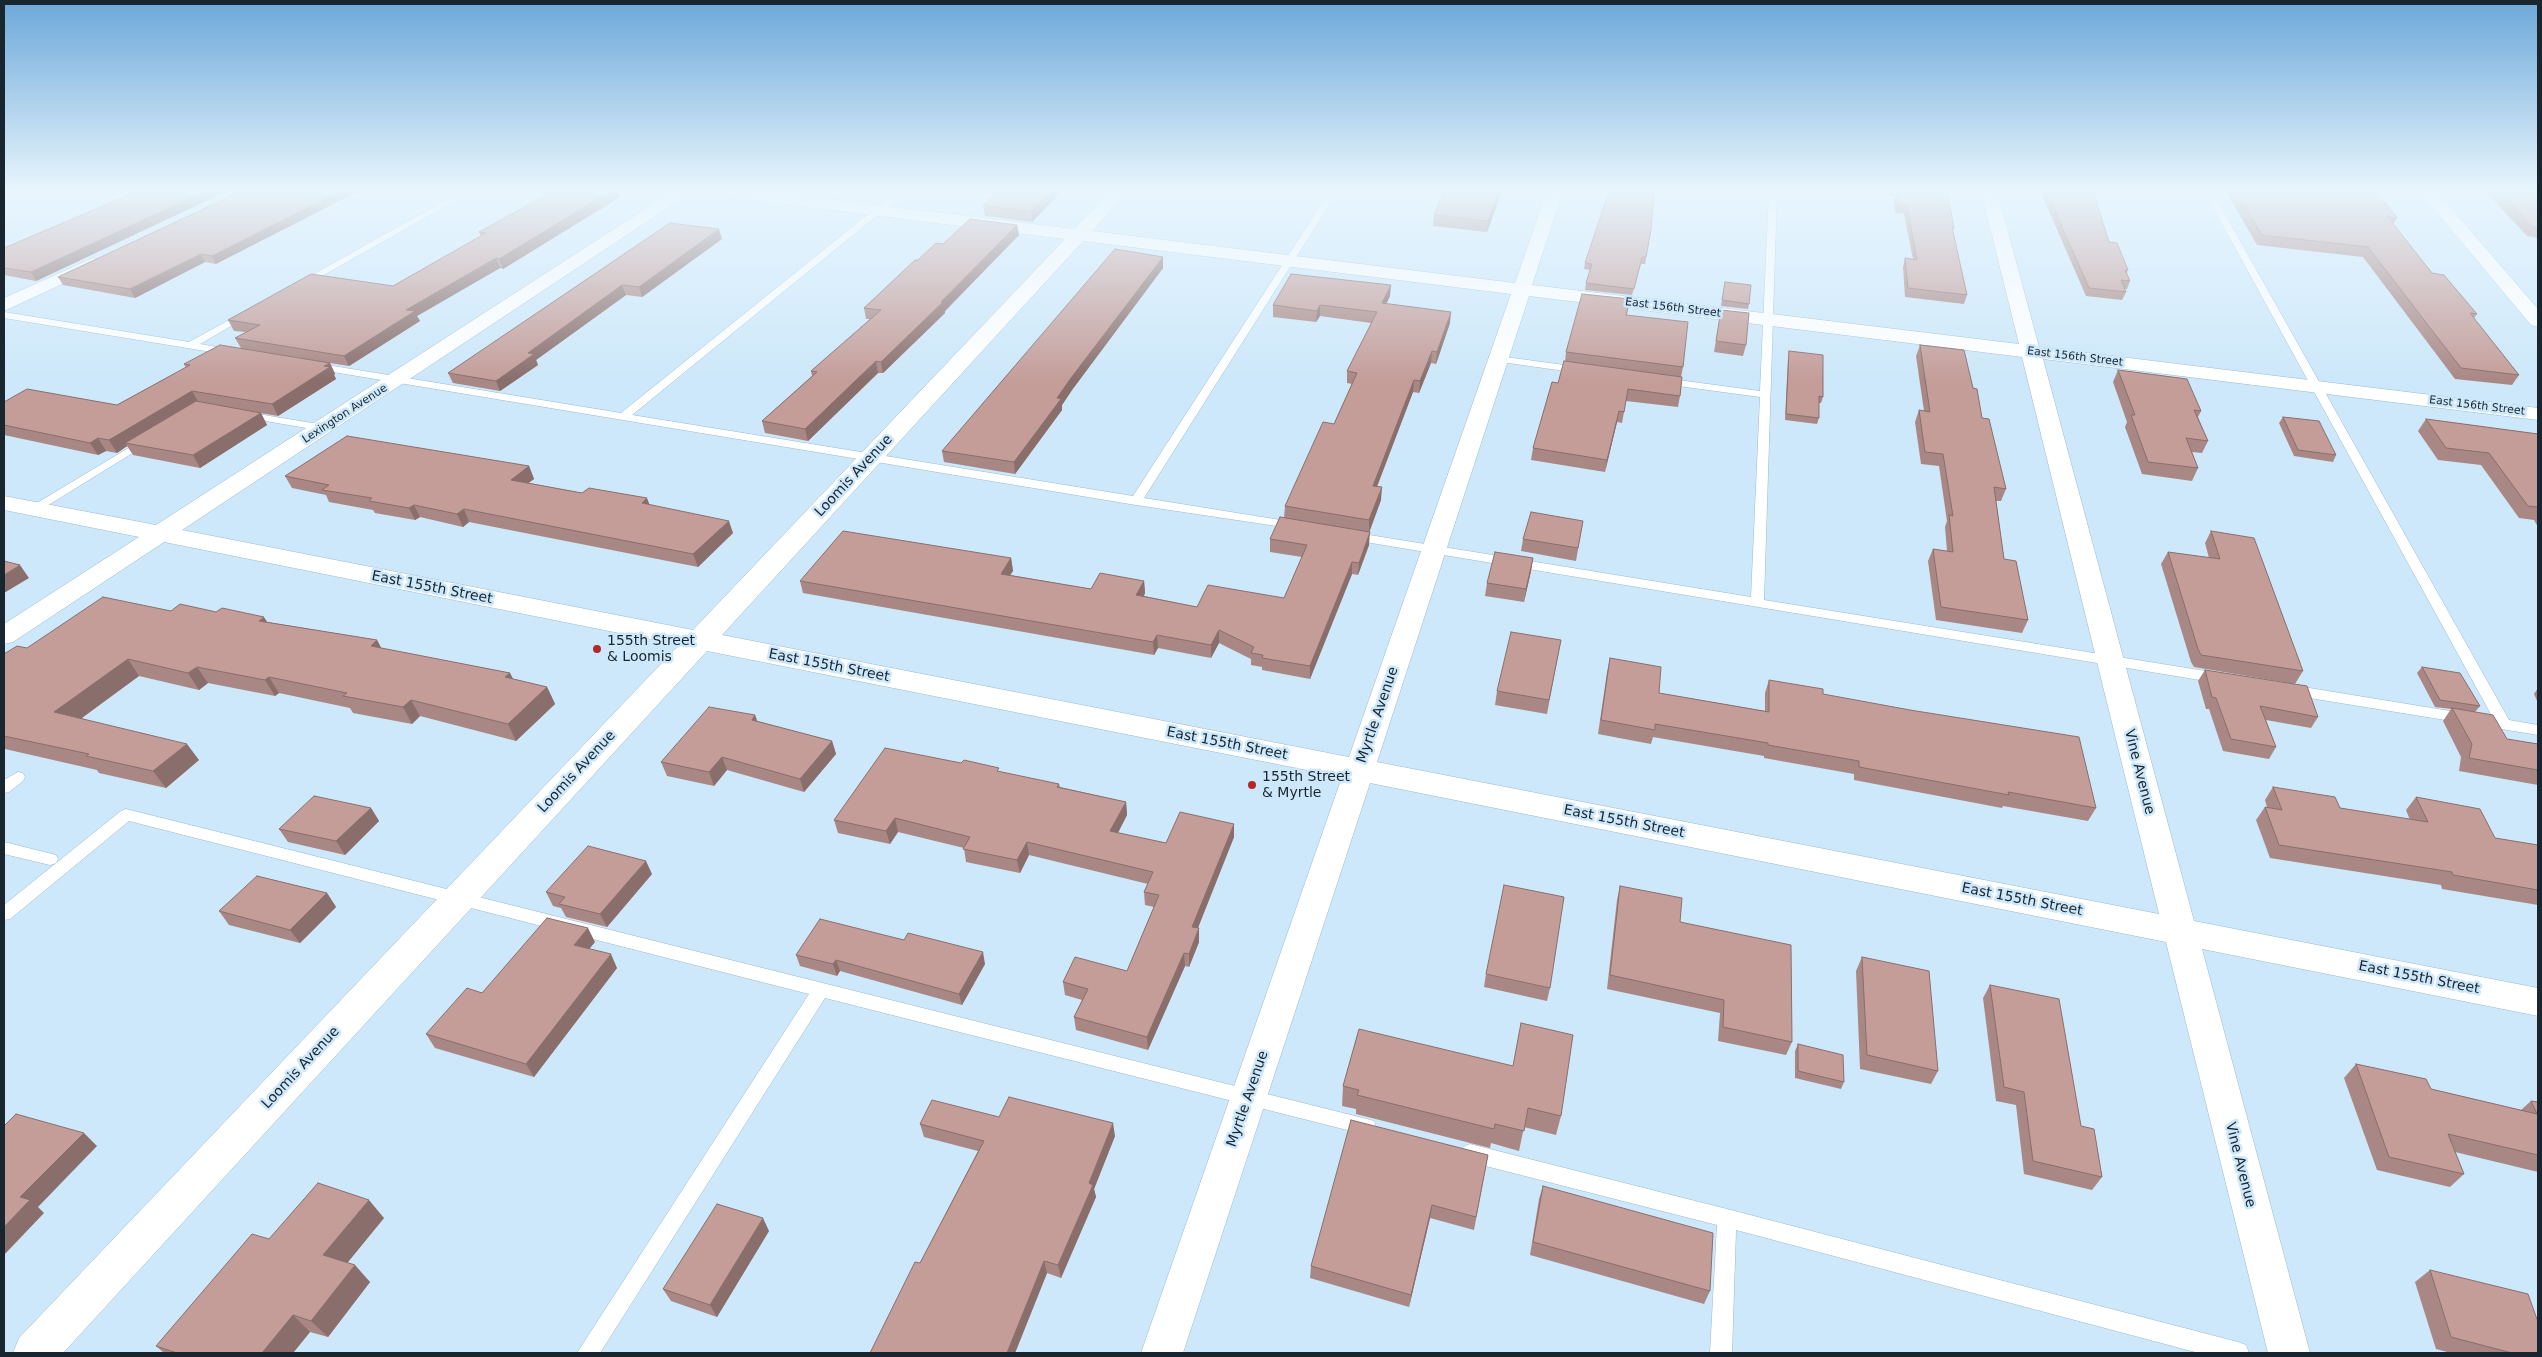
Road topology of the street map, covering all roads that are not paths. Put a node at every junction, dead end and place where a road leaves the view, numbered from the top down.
1 (111, 254) edge
2 (355, 254) edge
3 (589, 254) edge
4 (825, 254) edge
5 (1061, 254) edge
6 (1235, 254) edge
7 (1293, 254) edge
8 (1534, 254) edge
9 (1771, 254) edge
10 (2006, 254) edge
11 (2243, 254) edge
12 (2481, 254) edge
13 (1289, 261) junction
14 (295, 288) edge
15 (1522, 290) junction
16 (4, 305) edge
17 (252, 312) edge
18 (4, 315) edge
19 (1768, 320) junction
20 (2538, 321) edge
21 (191, 345) junction
22 (2031, 352) junction
23 (238, 353) edge
24 (1498, 359) junction
25 (304, 364) edge
26 (1593, 372) edge
27 (399, 380) junction
28 (1651, 380) edge
29 (2316, 387) junction
30 (1765, 395) junction
31 (238, 414) edge
32 (2538, 414) edge
33 (624, 416) junction
34 (324, 428) junction
35 (159, 432) edge
36 (872, 457) junction
37 (1136, 501) junction
38 (4, 503) edge
39 (33, 509) junction
40 (1309, 529) edge
41 (160, 534) junction
42 (1338, 534) edge
43 (1434, 549) junction
44 (1757, 602) junction
45 (4, 636) edge
46 (700, 640) junction
47 (2110, 660) junction
48 (2228, 680) edge
49 (2277, 688) edge
50 (2504, 725) junction
51 (2538, 730) edge
52 (1360, 770) junction
53 (18, 777) dead end
54 (4, 788) edge
55 (4, 848) edge
56 (50, 859) dead end
57 (459, 899) junction
58 (4, 914) edge
59 (2180, 931) junction
60 (821, 989) junction
61 (2538, 1002) edge
62 (1249, 1097) junction
63 (1383, 1130) edge
64 (1450, 1148) edge
65 (1727, 1218) junction
66 (34, 1353) edge
67 (588, 1353) edge
68 (1162, 1353) edge
69 (1721, 1353) edge
70 (2238, 1353) edge
71 (2288, 1353) edge

1 - 16 street
2 - 14 lane
3 - 27 street, Lexington Avenue
4 - 33 lane
5 - 36 street, Loomis Avenue
6 - 13 street, East 156th Street
7 - 13 lane
8 - 15 street, Myrtle Avenue
9 - 19 lane
10 - 22 street, Vine Avenue
11 - 29 lane
12 - 20 street
13 - 15 street, East 156th Street
13 - 37 lane
15 - 19 street, East 156th Street
15 - 24 street, Myrtle Avenue
17 - 21 lane
18 - 21 lane
19 - 22 street, East 156th Street
19 - 30 lane
21 - 23 lane
22 - 29 street, East 156th Street
22 - 47 street, Vine Avenue
24 - 26 lane
24 - 43 street, Myrtle Avenue
25 - 27 lane
27 - 33 lane
27 - 34 street, Lexington Avenue
28 - 30 lane
29 - 32 street, East 156th Street
29 - 50 lane
30 - 44 lane
31 - 34 lane
33 - 36 lane
34 - 41 street, Lexington Avenue
35 - 39 lane
36 - 37 lane
36 - 46 street, Loomis Avenue
37 - 40 lane
38 - 39 street, East 155th Street
39 - 41 street, East 155th Street
41 - 45 street, Lexington Avenue
41 - 46 street, East 155th Street
42 - 43 lane
43 - 44 lane
43 - 52 street, Myrtle Avenue
44 - 47 lane
46 - 52 street, East 155th Street
46 - 57 street, Loomis Avenue
47 - 48 lane
47 - 59 street, Vine Avenue
49 - 50 lane
50 - 51 lane
52 - 59 street, East 155th Street
52 - 62 street, Myrtle Avenue
53 - 54 lane
55 - 56 lane
57 - 58 lane
57 - 60 lane
57 - 66 street, Loomis Avenue
59 - 61 street, East 155th Street
59 - 71 street, Vine Avenue
60 - 62 lane
60 - 67 lane
62 - 63 lane
62 - 68 street, Myrtle Avenue
64 - 65 lane
65 - 69 lane
65 - 70 lane

